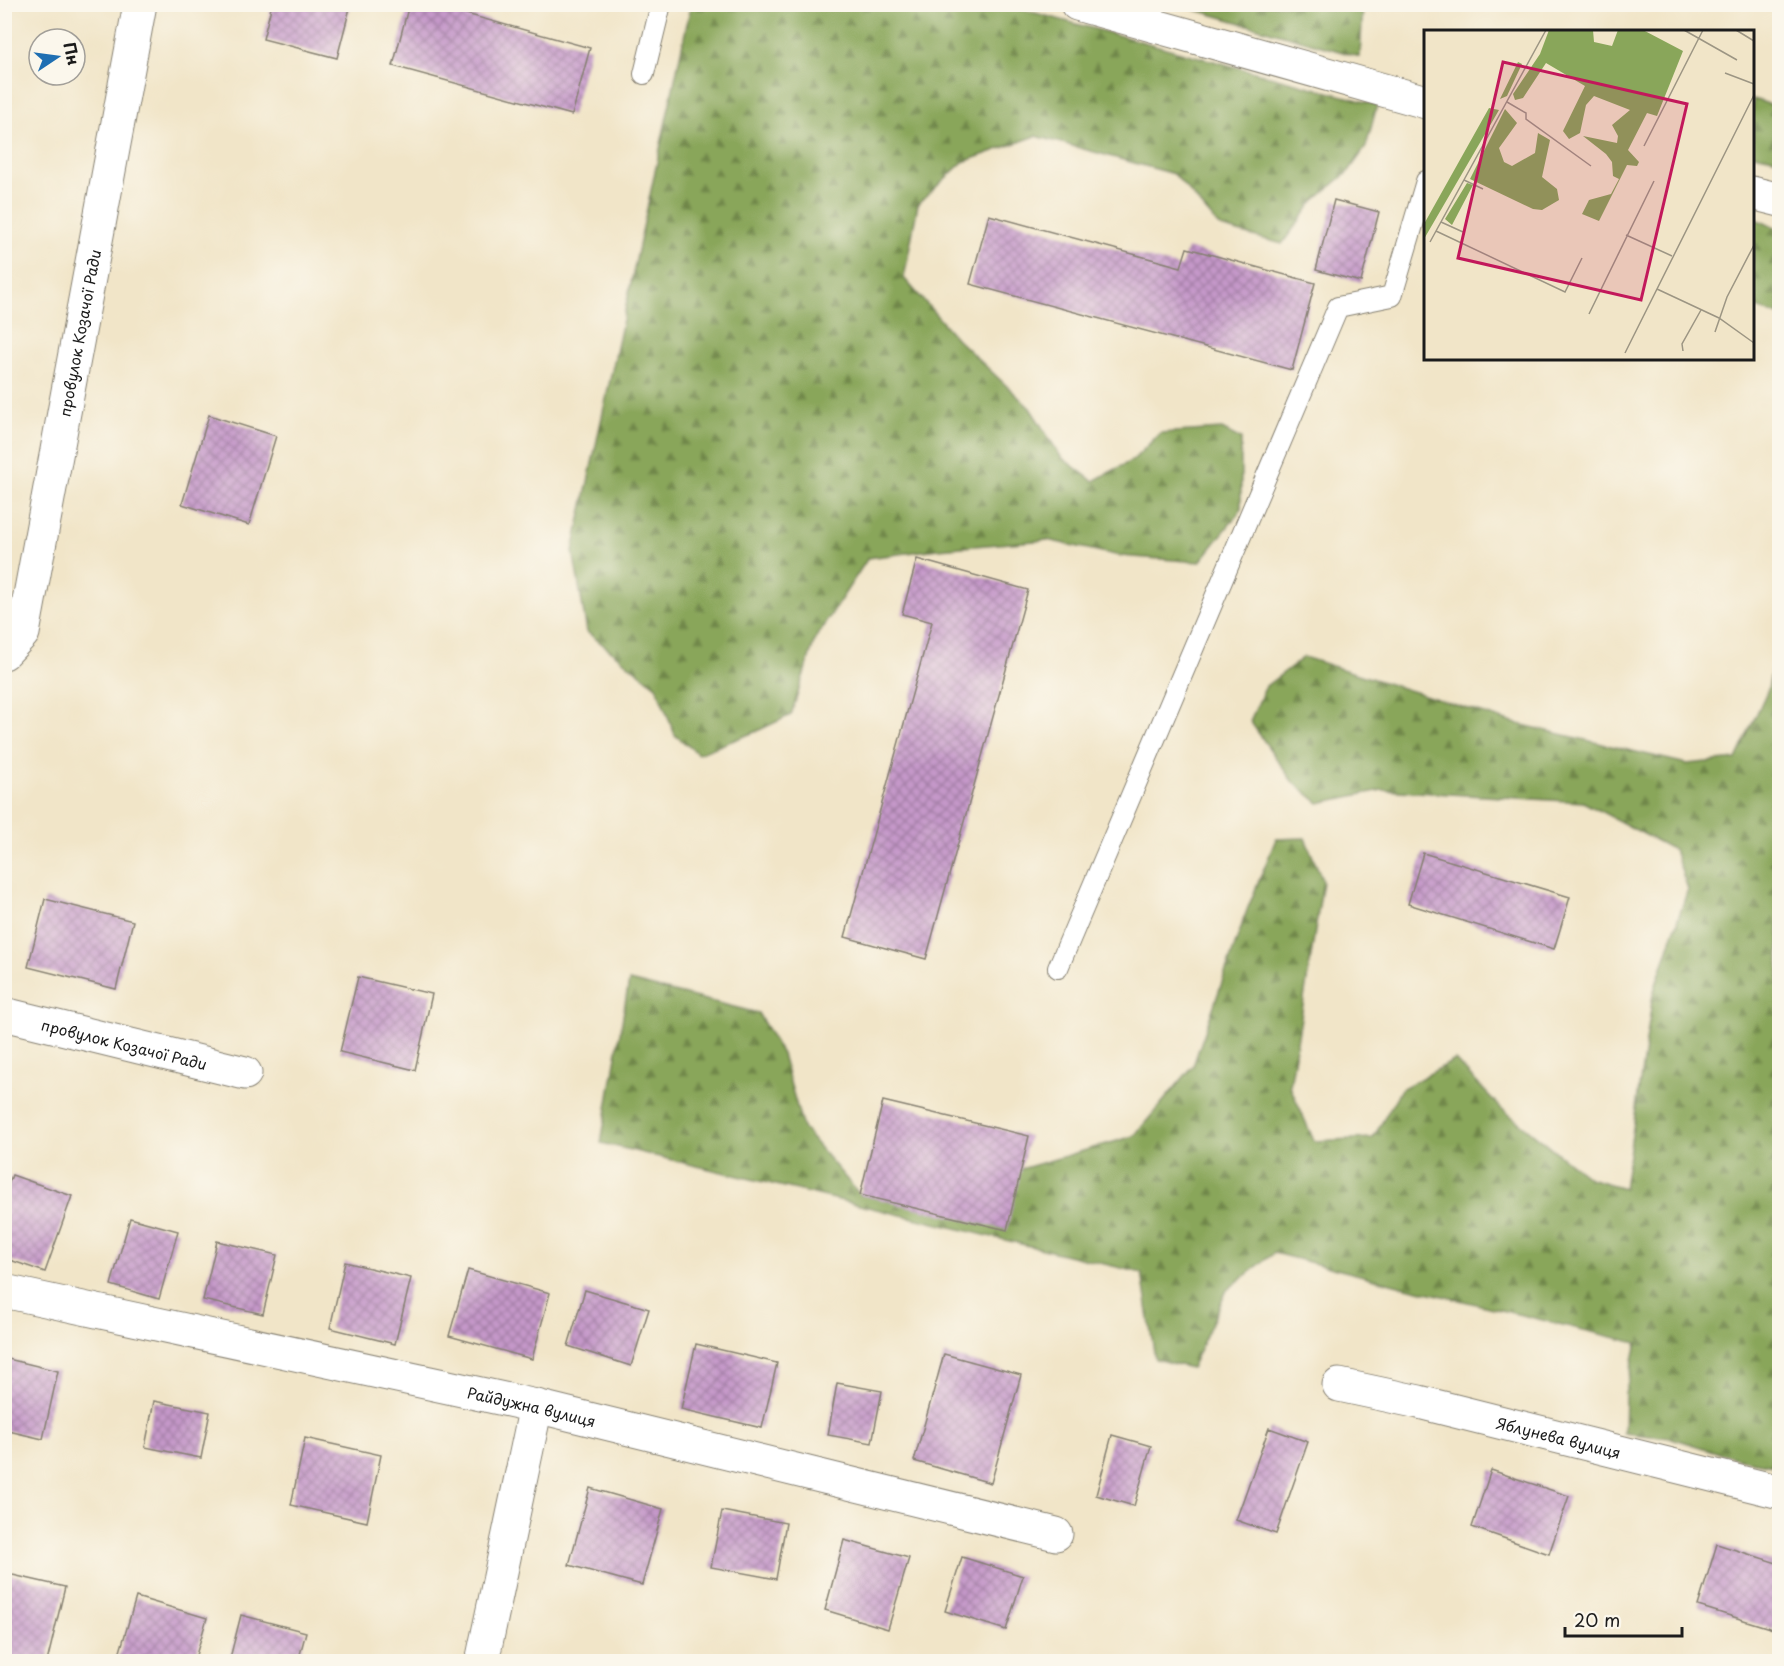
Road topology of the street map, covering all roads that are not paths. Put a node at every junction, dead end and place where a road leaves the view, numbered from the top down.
1 (140, 4) edge
2 (661, 4) edge
3 (1077, 4) edge
4 (644, 74) dead end
5 (1424, 102) edge
6 (1424, 184) edge
7 (1754, 194) edge
8 (1779, 200) edge
9 (4, 653) edge
10 (1058, 968) dead end
11 (4, 1014) edge
12 (244, 1073) dead end
13 (4, 1291) edge
14 (1339, 1384) dead end
15 (536, 1406) junction
16 (1779, 1492) edge
17 (1056, 1534) dead end
18 (482, 1662) edge

1 - 9 street, провулок Козачої Ради
2 - 4 lane
3 - 5 street
6 - 10 lane
7 - 8 street
11 - 12 street, провулок Козачої Ради
13 - 15 street, Райдужна вулиця
14 - 16 street, Яблунева вулиця
15 - 17 street, Райдужна вулиця
15 - 18 street

